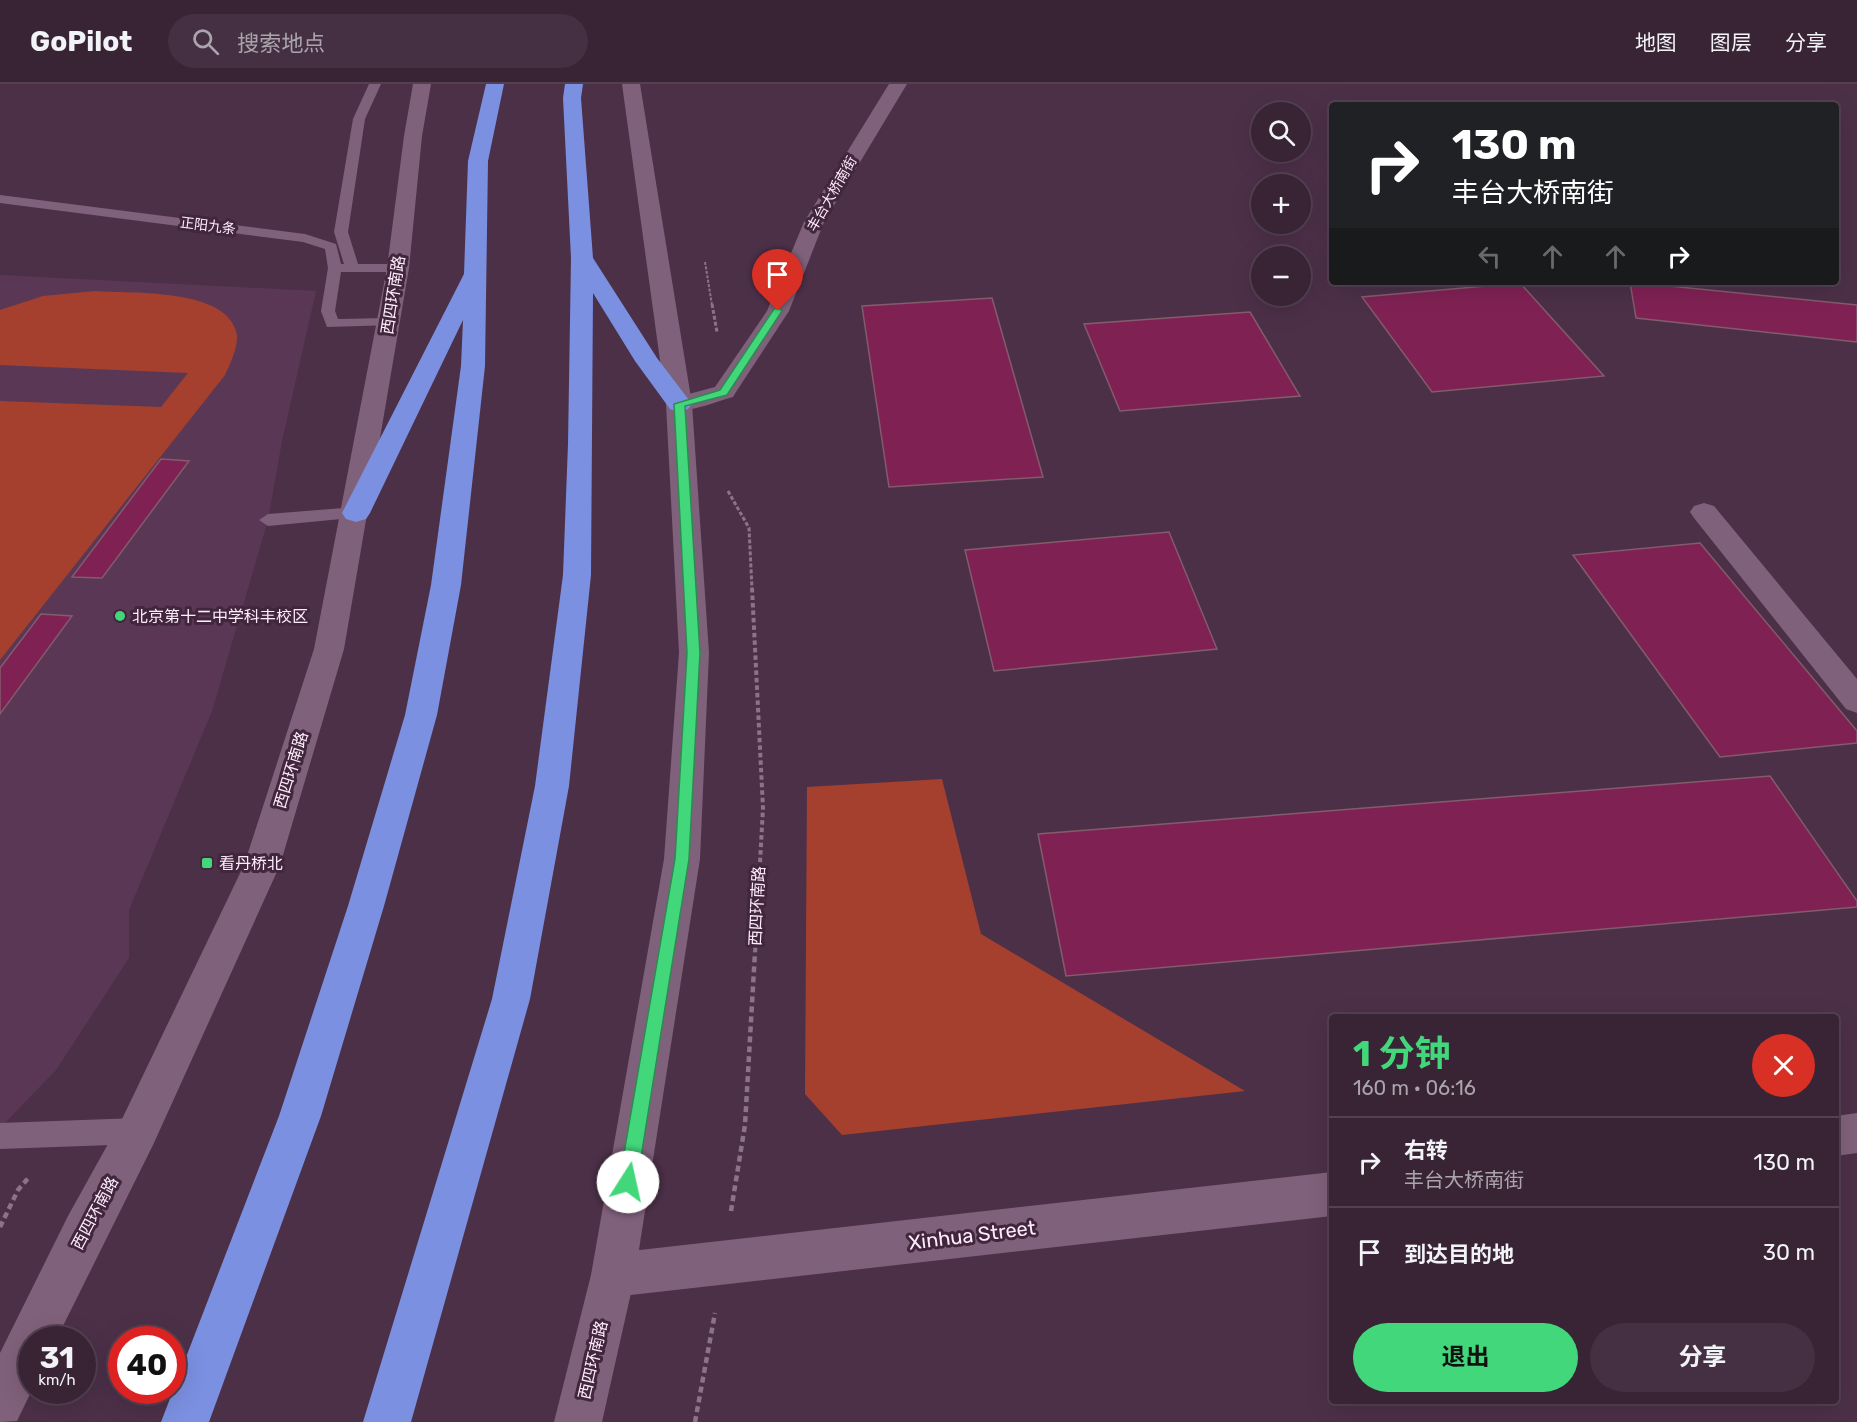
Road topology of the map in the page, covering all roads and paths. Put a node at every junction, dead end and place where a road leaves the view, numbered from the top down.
1 (375, 84) edge
2 (422, 84) edge
3 (495, 84) edge
4 (574, 84) edge
5 (631, 84) edge
6 (898, 84) edge
7 (0, 199) edge
8 (582, 258) junction
9 (705, 262) dead end
10 (334, 268) junction
11 (398, 268) junction
12 (352, 269) junction
13 (474, 272) junction
14 (389, 322) junction
15 (719, 342) dead end
16 (680, 404) junction
17 (726, 487) dead end
18 (1704, 512) dead end
19 (356, 513) junction
20 (268, 520) dead end
21 (1857, 701) edge
22 (138, 1131) junction
23 (1857, 1133) edge
24 (70, 1134) junction
25 (0, 1136) edge
26 (1839, 1136) edge
27 (1329, 1194) edge
28 (0, 1227) edge
29 (723, 1264) junction
30 (613, 1275) junction
31 (0, 1404) edge
32 (185, 1422) edge
33 (387, 1422) edge
34 (578, 1422) edge
35 (695, 1422) edge

1 - 12 lane
2 - 11 street, 西四环南路
3 - 13 highway
4 - 8 highway
5 - 16 street, 西四环南路
6 - 16 street, 丰台大桥南街
7 - 10 lane, 正阳九条
8 - 16 highway
8 - 33 highway
9 - 15 path
10 - 12 lane
10 - 14 lane
11 - 12 lane
11 - 14 street, 西四环南路
13 - 19 highway
13 - 32 highway
14 - 19 street, 西四环南路
16 - 30 street, 西四环南路
17 - 29 path, 西四环南路
18 - 21 street
19 - 20 lane
19 - 22 street, 西四环南路
22 - 24 lane
22 - 31 street, 西四环南路
23 - 26 street
24 - 25 lane
24 - 28 path
27 - 29 street, Xinhua Street
29 - 30 street, Xinhua Street
29 - 35 path, 西四环南路
30 - 34 street, 西四环南路

